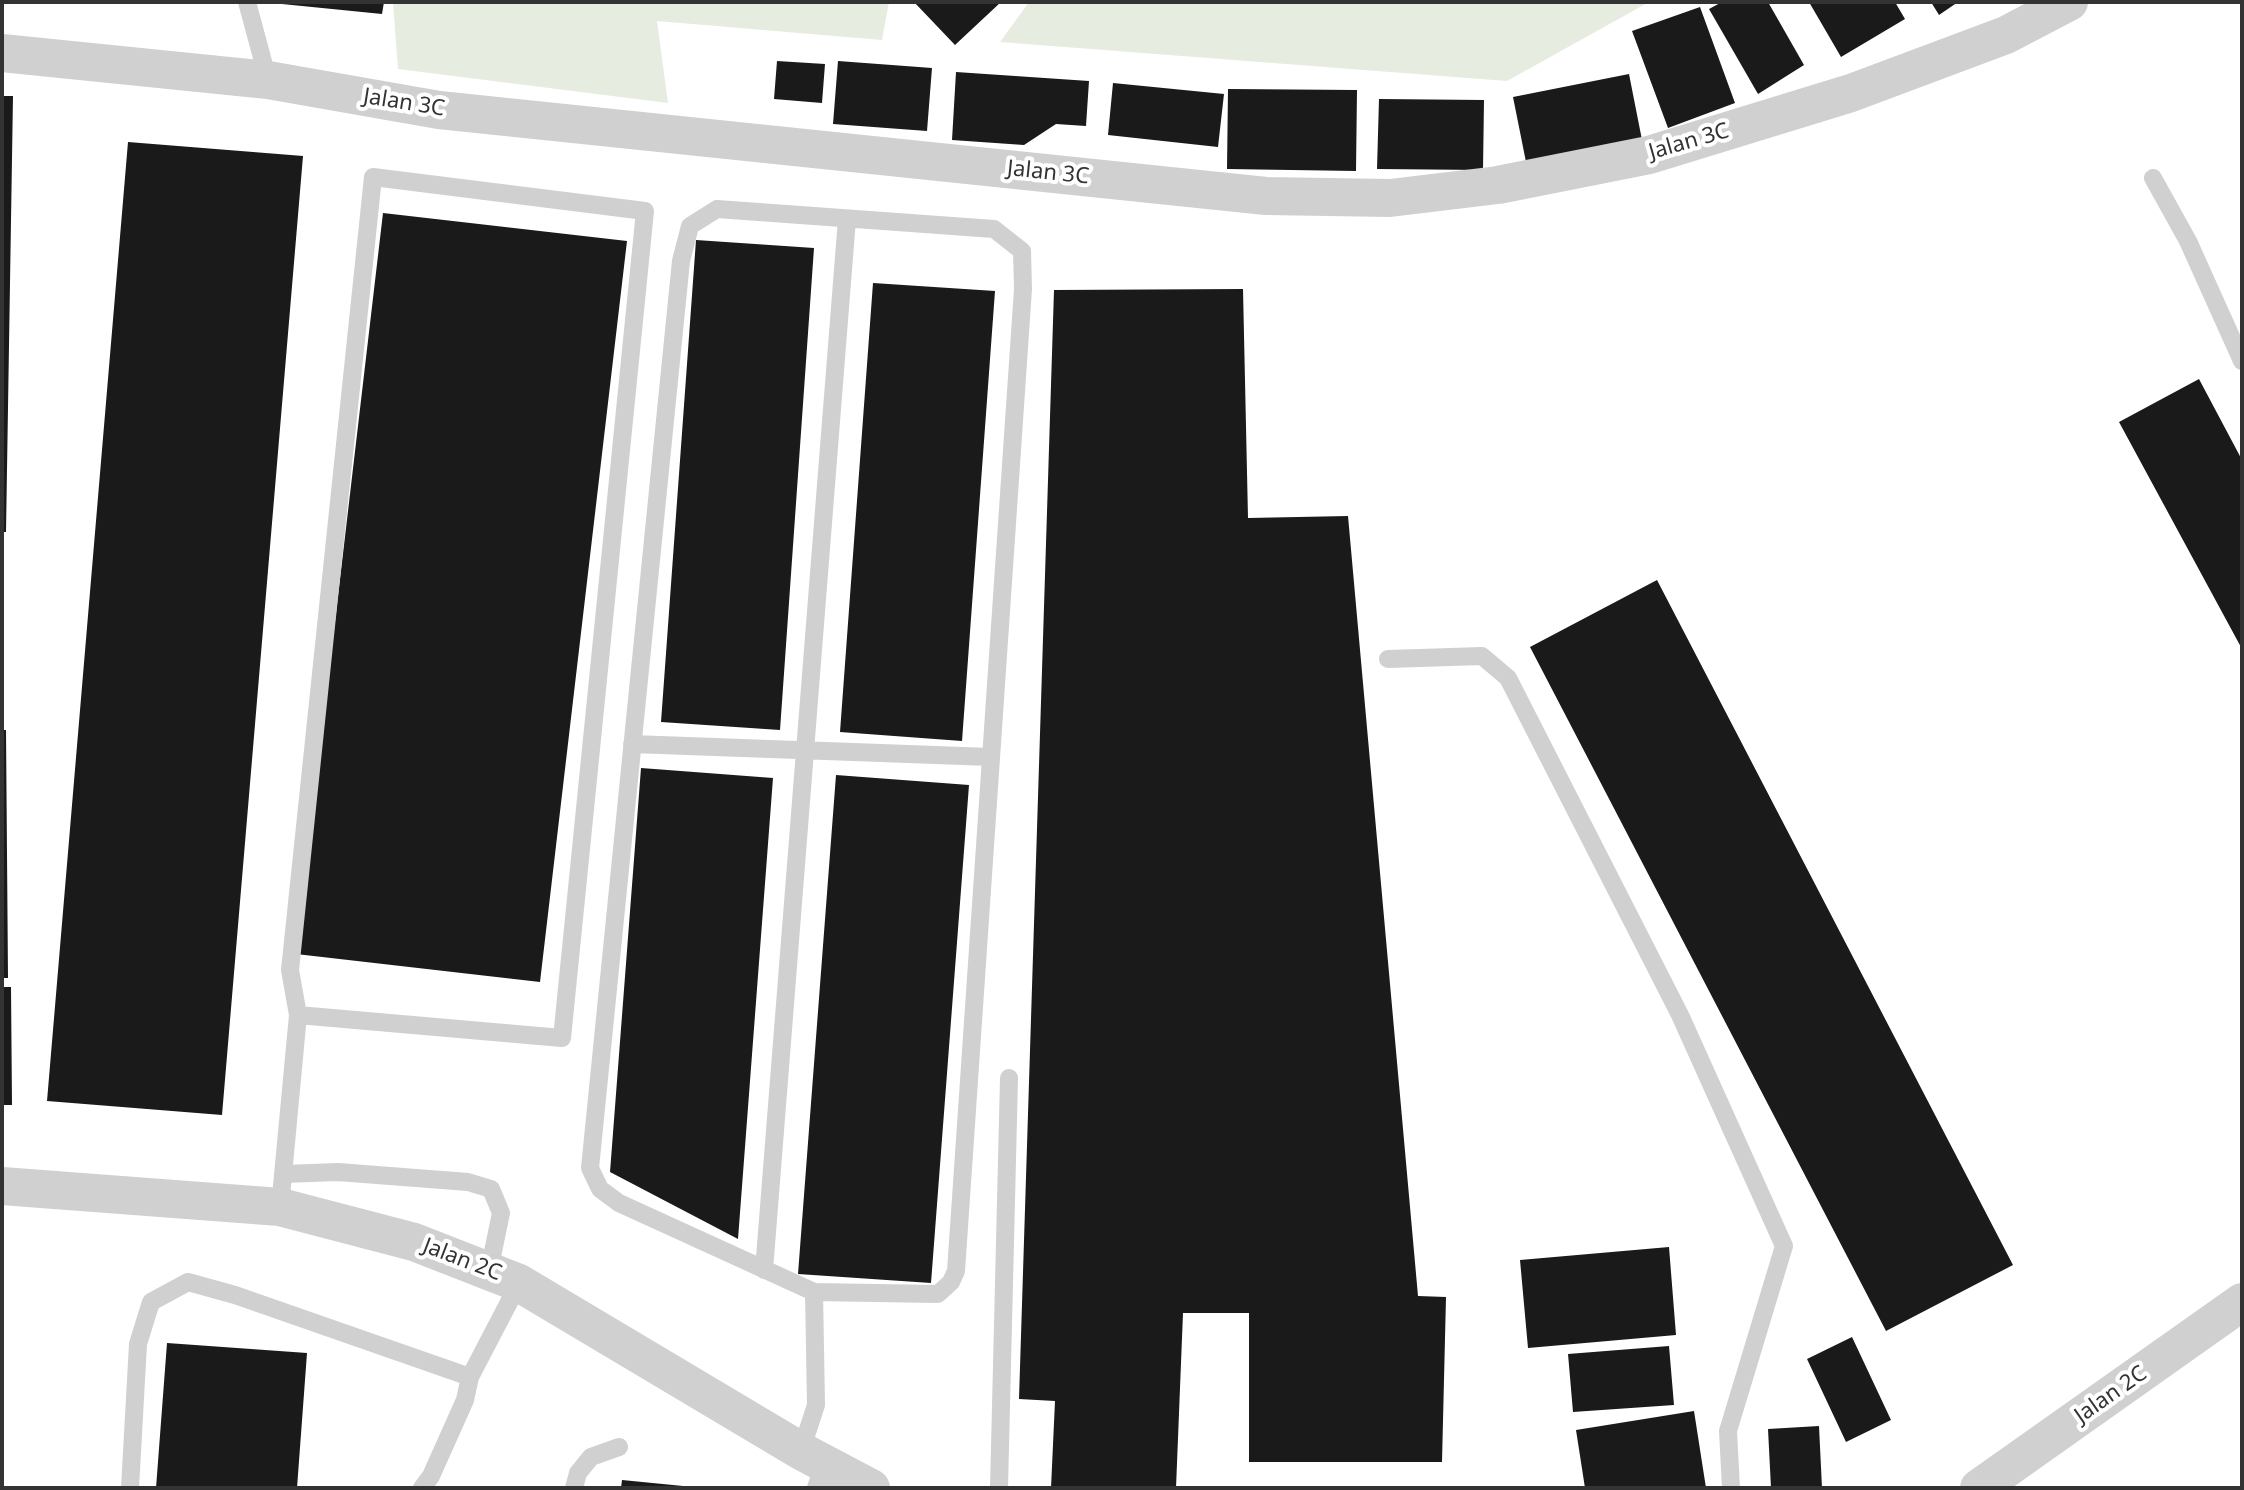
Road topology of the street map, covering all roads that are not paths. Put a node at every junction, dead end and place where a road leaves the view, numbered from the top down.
1 (247, 2) edge
2 (2069, 2) edge
3 (2, 53) edge
4 (268, 80) junction
5 (2153, 178) dead end
6 (847, 219) junction
7 (2242, 361) edge
8 (1388, 659) dead end
9 (632, 744) junction
10 (805, 750) junction
11 (991, 757) junction
12 (298, 1015) junction
13 (1009, 1078) dead end
14 (2, 1186) edge
15 (282, 1191) junction
16 (764, 1270) junction
17 (504, 1277) junction
18 (814, 1292) junction
19 (2242, 1302) edge
20 (470, 1377) junction
21 (619, 1447) dead end
22 (814, 1468) edge
23 (1993, 1484) edge
24 (130, 1488) edge
25 (422, 1488) edge
26 (574, 1488) edge
27 (871, 1488) edge
28 (999, 1488) edge
29 (1731, 1488) edge

1 - 4 lane
2 - 4 street, Jalan 3C
3 - 4 street, Jalan 3C
5 - 7 lane
6 - 9 lane
6 - 10 lane
6 - 11 lane
8 - 29 lane
9 - 10 lane
9 - 16 lane
10 - 11 lane
10 - 16 lane
11 - 18 lane
12 - 12 lane
12 - 15 lane
13 - 28 lane
14 - 15 street, Jalan 2C
15 - 17 street, Jalan 2C
15 - 17 lane
16 - 18 lane
17 - 20 lane
17 - 22 street, Jalan 2C
18 - 22 lane
19 - 23 street, Jalan 2C
20 - 24 lane
20 - 25 lane
21 - 26 lane
22 - 27 street, Jalan 2C

